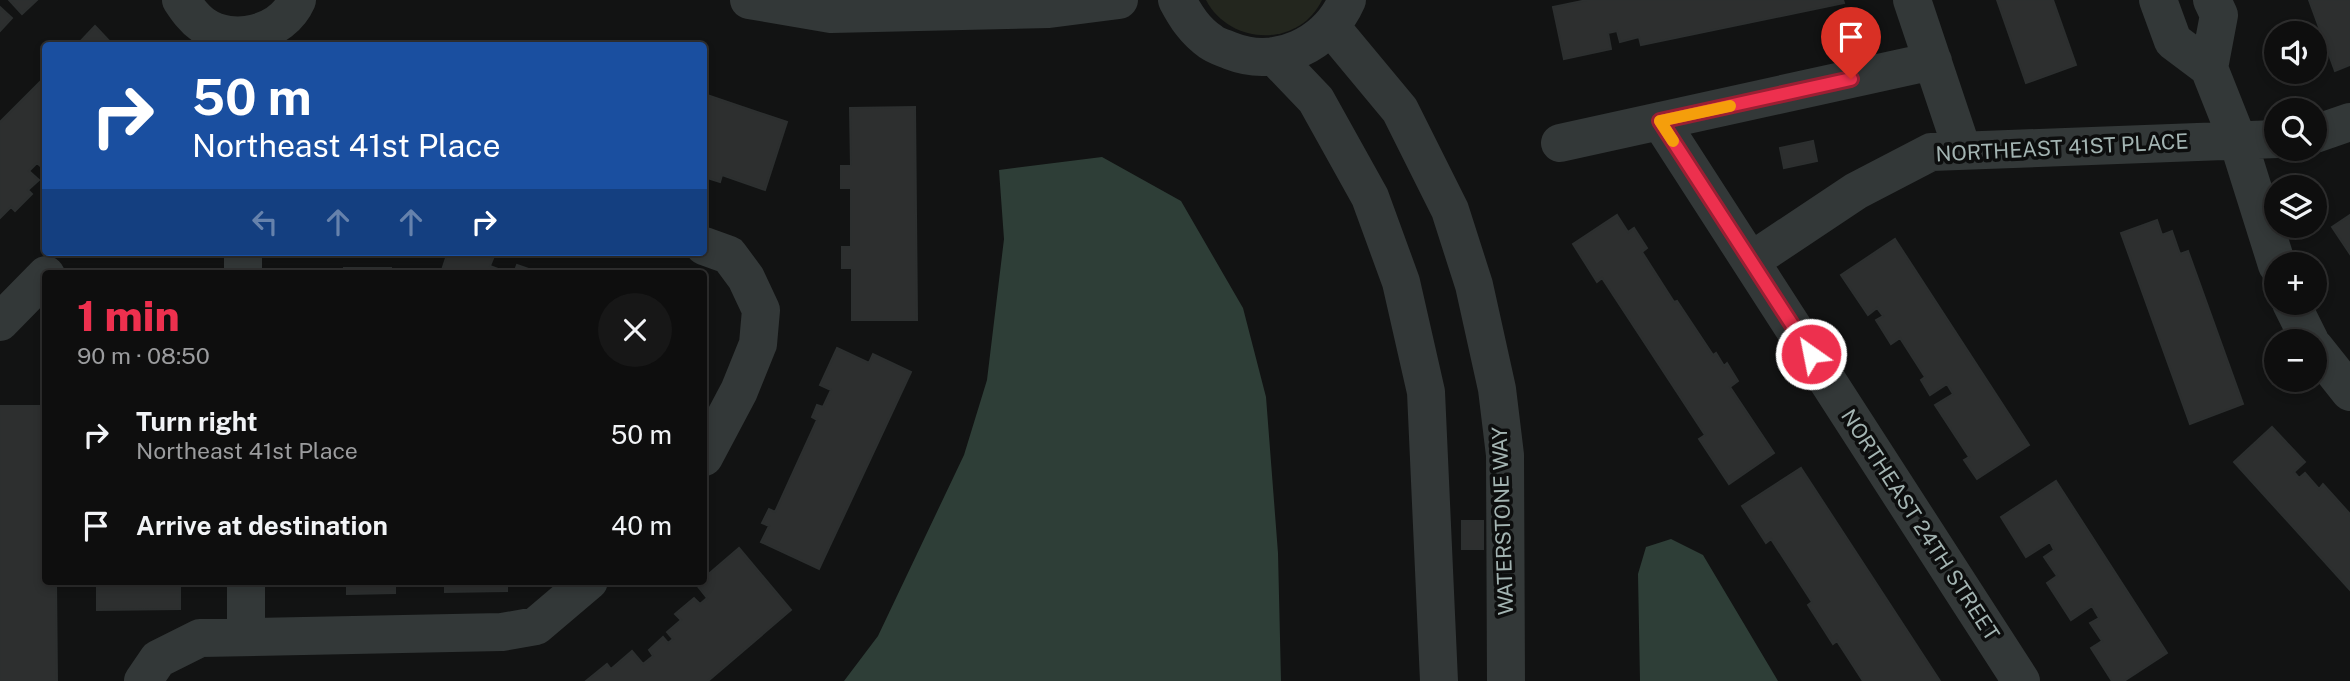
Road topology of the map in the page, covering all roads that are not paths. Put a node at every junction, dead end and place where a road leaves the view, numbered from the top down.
1 (181, 0) edge
2 (749, 0) edge
3 (1118, 0) edge
4 (1177, 0) edge
5 (1912, 0) edge
6 (2158, 0) edge
7 (2212, 0) edge
8 (1339, 13) edge
9 (287, 22) edge
10 (220, 39) edge
11 (1274, 57) junction
12 (1933, 61) junction
13 (2209, 68) junction
14 (1660, 121) junction
15 (2350, 122) edge
16 (2327, 130) edge
17 (2264, 140) edge
18 (2238, 141) junction
19 (1560, 143) dead end
20 (1962, 149) junction
21 (707, 247) edge
22 (2273, 252) edge
23 (64, 256) edge
24 (1751, 261) junction
25 (51, 270) edge
26 (42, 279) edge
27 (0, 322) edge
28 (2327, 363) edge
29 (2350, 392) edge
30 (707, 451) edge
31 (246, 585) edge
32 (583, 585) edge
33 (246, 637) junction
34 (143, 681) edge
35 (1439, 681) edge
36 (1506, 681) edge
37 (2021, 681) edge

1 - 10 street
2 - 3 street
4 - 11 street
5 - 12 street
6 - 13 street
7 - 13 street
8 - 11 street
8 - 36 street, WATERSTONE WAY
9 - 10 street
11 - 35 street
12 - 14 street
12 - 20 street
13 - 18 street
14 - 19 street
14 - 24 street, NORTHEAST 24TH STREET
15 - 16 street
17 - 18 street, NORTHEAST 41ST PLACE
18 - 20 street, NORTHEAST 41ST PLACE
18 - 22 street
20 - 24 street, NORTHEAST 41ST PLACE
21 - 30 street
23 - 25 street
24 - 37 street, NORTHEAST 24TH STREET
26 - 27 street
28 - 29 street
31 - 33 street
32 - 33 street
33 - 34 street

